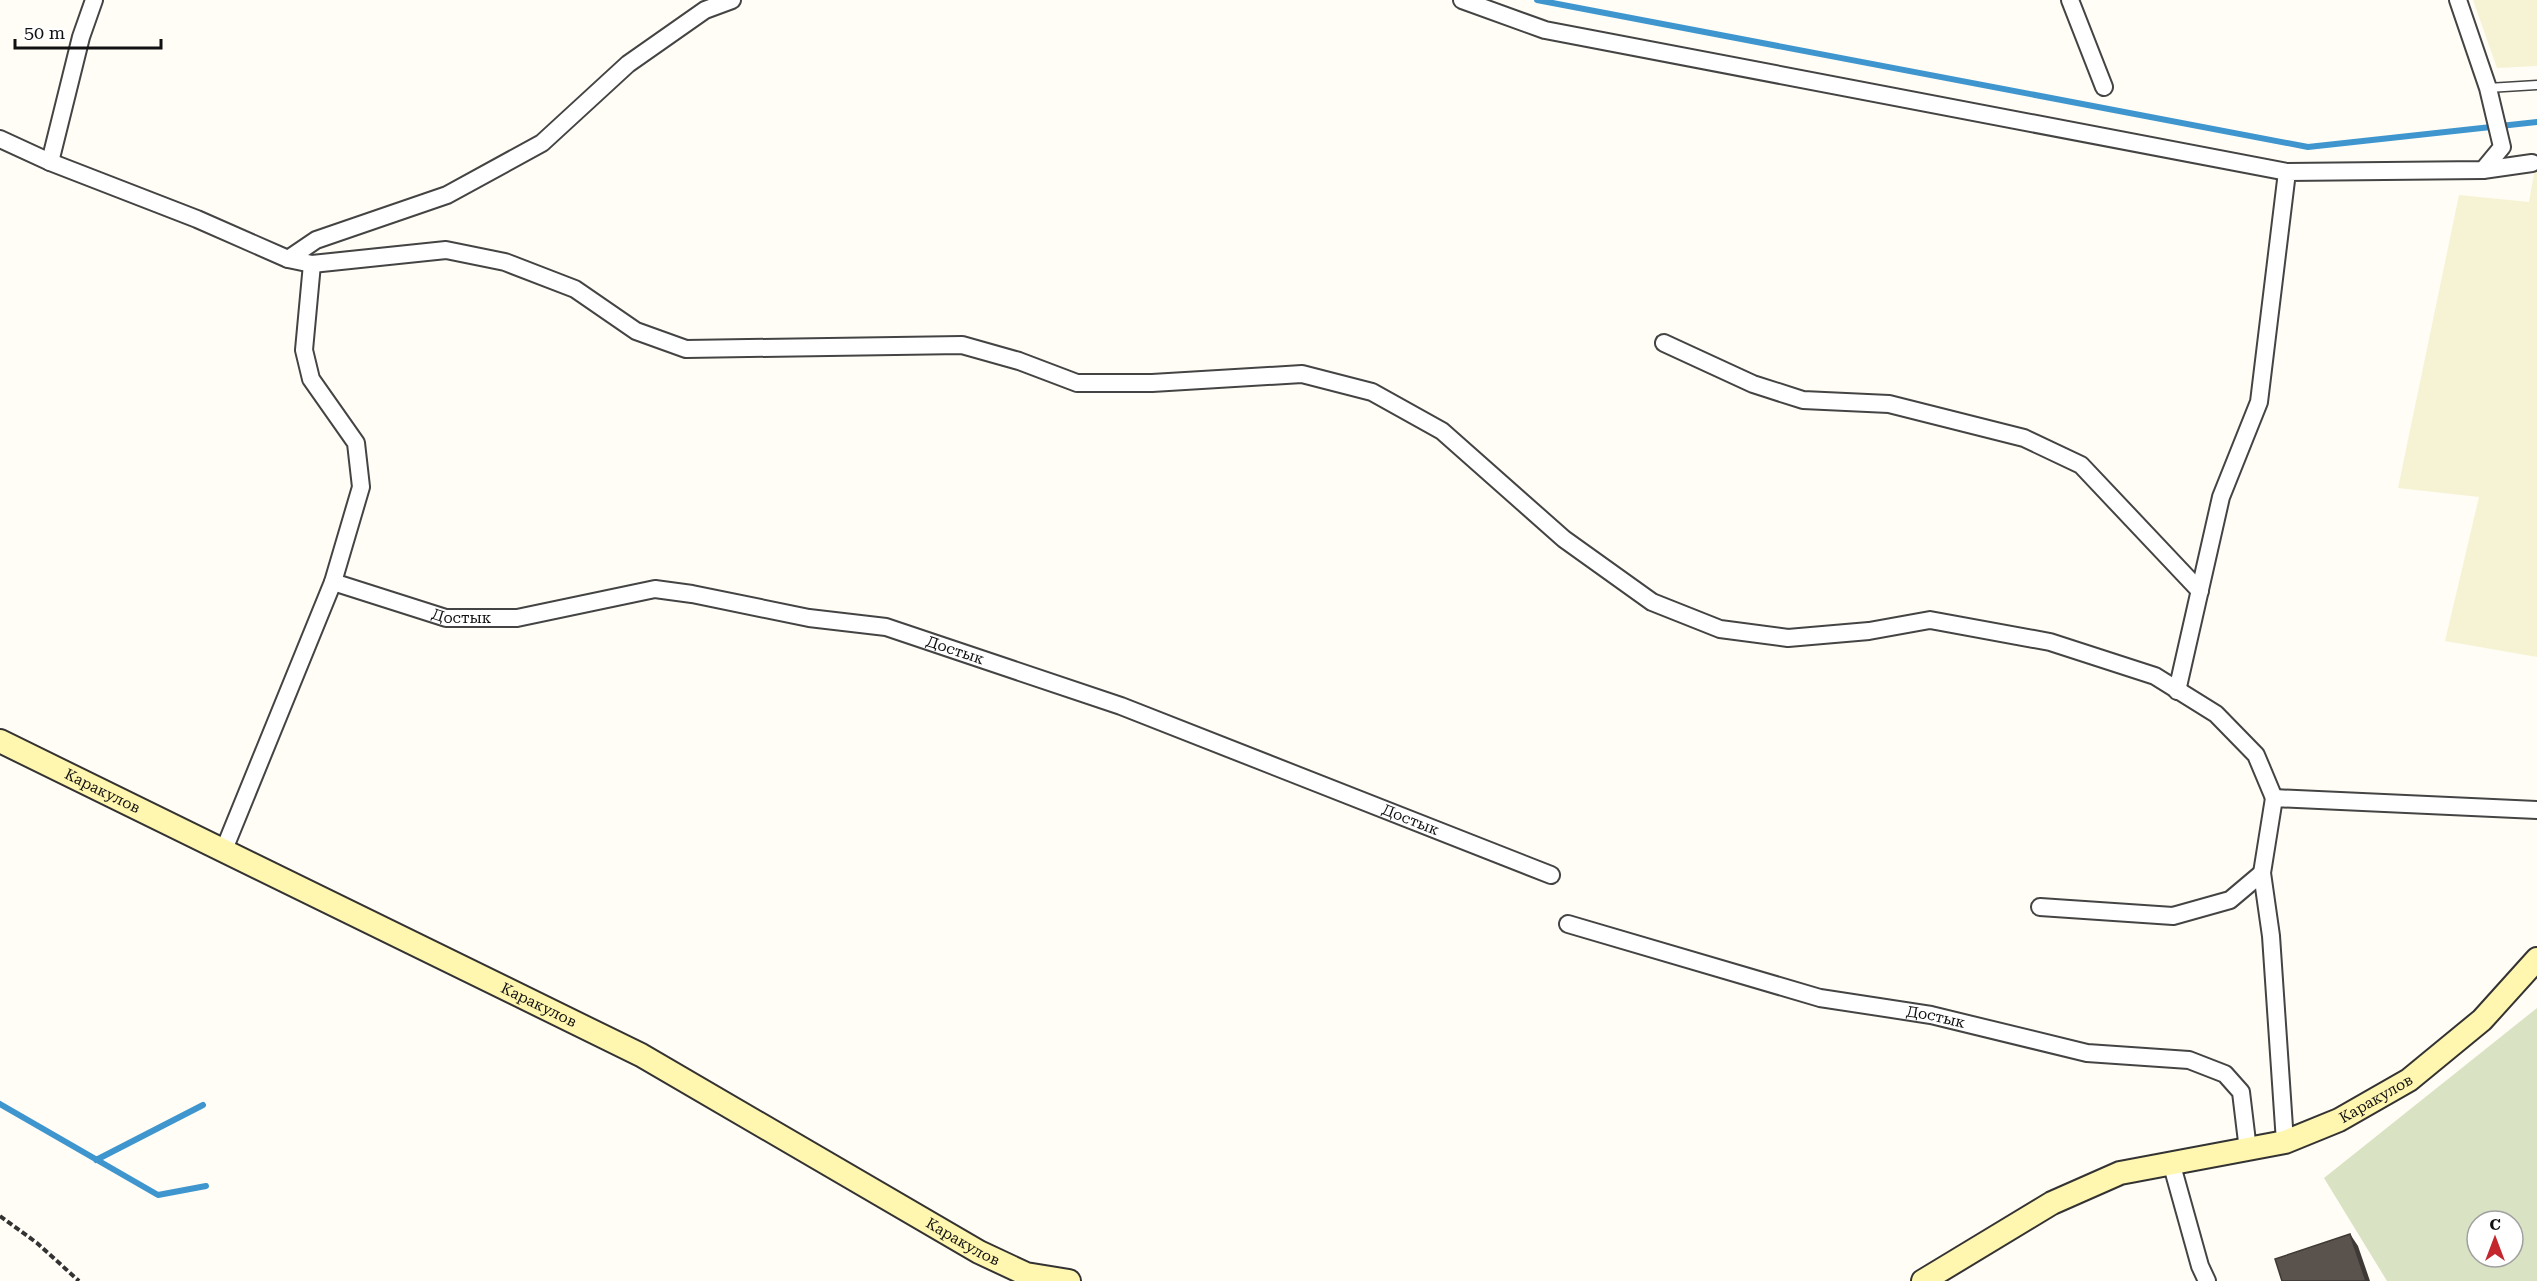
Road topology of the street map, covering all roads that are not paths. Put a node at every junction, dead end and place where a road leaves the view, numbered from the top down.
1 (94, 0) edge
2 (732, 0) edge
3 (1462, 0) edge
4 (2070, 0) edge
5 (2458, 0) edge
6 (2537, 85) edge
7 (2104, 87) dead end
8 (2488, 88) junction
9 (0, 140) edge
10 (50, 162) junction
11 (2532, 163) dead end
12 (2484, 170) junction
13 (2287, 172) junction
14 (288, 259) junction
15 (312, 264) junction
16 (1664, 343) dead end
17 (333, 582) junction
18 (2200, 591) junction
19 (2177, 691) junction
20 (0, 741) edge
21 (2274, 798) junction
22 (2537, 810) edge
23 (223, 852) junction
24 (2262, 873) junction
25 (1551, 875) dead end
26 (2040, 907) dead end
27 (1568, 924) dead end
28 (2537, 959) edge
29 (2285, 1142) junction
30 (2248, 1150) junction
31 (2171, 1162) junction
32 (1068, 1281) edge
33 (1923, 1281) edge
34 (2207, 1281) edge

1 - 10 street
2 - 14 street
3 - 13 street
4 - 7 street
5 - 8 street
6 - 8 lane
8 - 12 street
9 - 10 street
10 - 14 street
11 - 12 street
12 - 13 street
13 - 18 street
14 - 15 street
15 - 17 street
15 - 19 street
16 - 18 street
17 - 23 street
17 - 25 street, Достык
18 - 19 street
19 - 21 street
20 - 23 main road, Каракулов
21 - 22 street
21 - 24 street
23 - 32 main road, Каракулов
24 - 26 street
24 - 29 street
27 - 30 street, Достык
28 - 29 main road, Каракулов
29 - 30 main road, Каракулов
30 - 31 main road, Каракулов
31 - 33 main road, Каракулов
31 - 34 street

